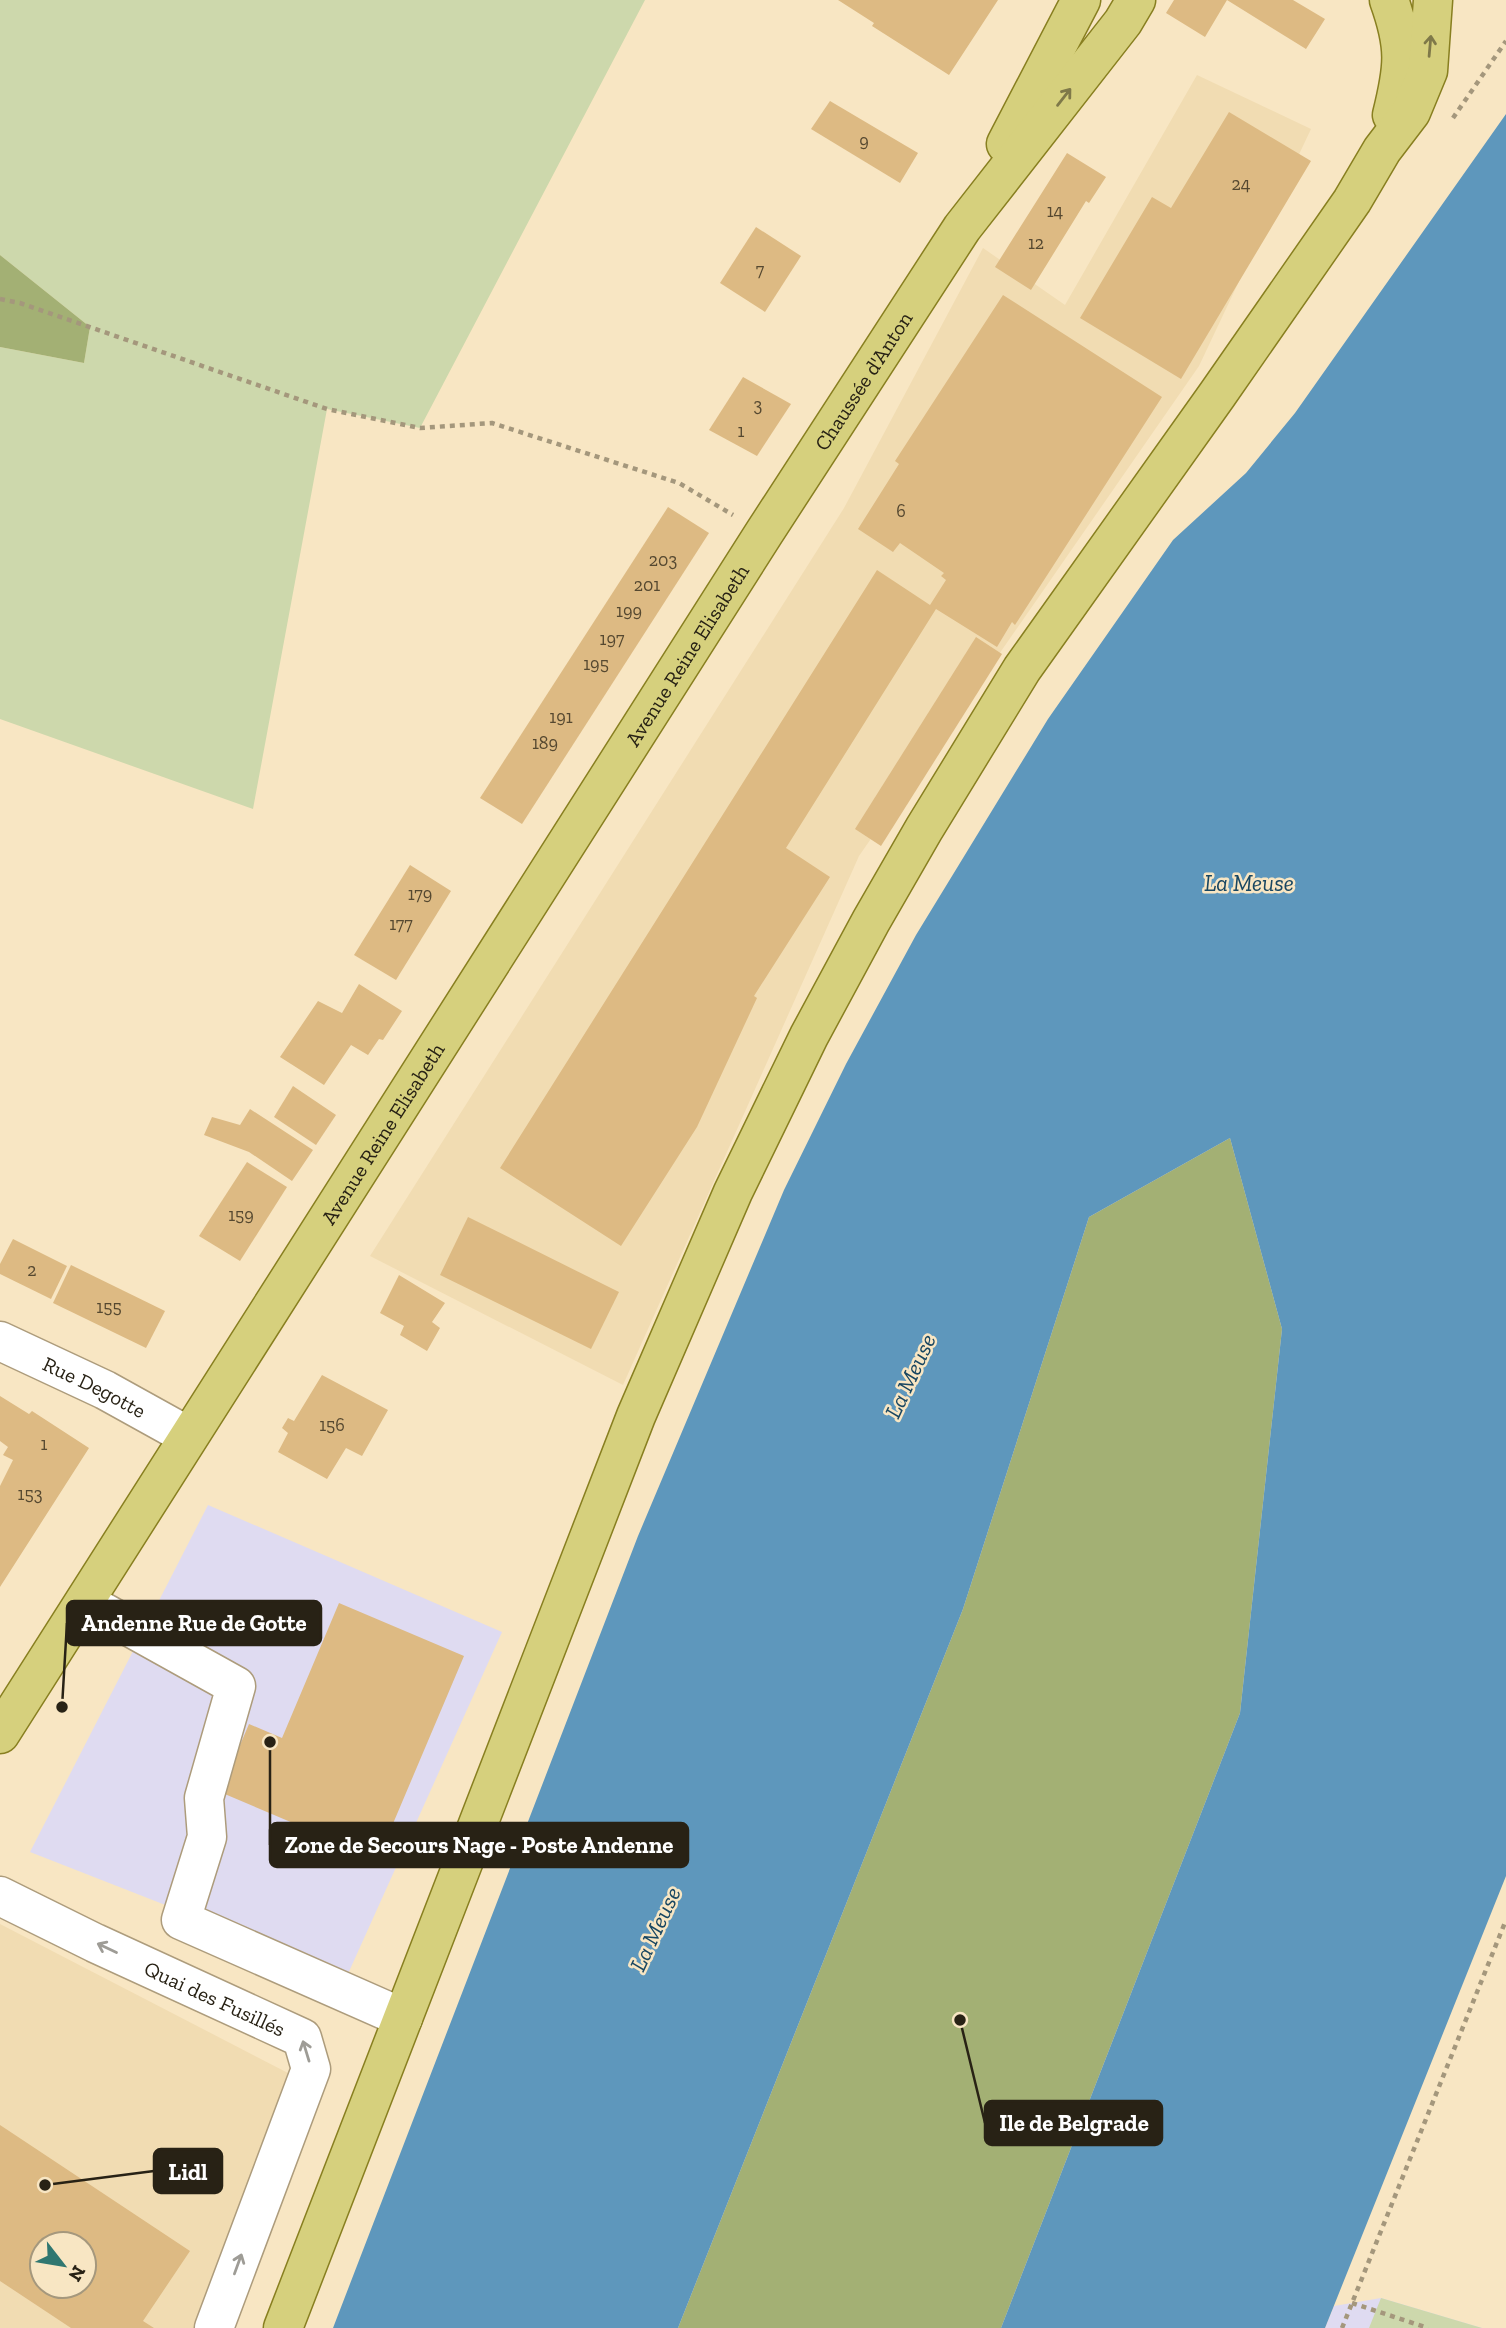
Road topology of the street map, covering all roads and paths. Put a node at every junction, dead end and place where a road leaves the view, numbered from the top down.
1 (1081, 0) edge
2 (1136, 0) edge
3 (1389, 0) edge
4 (1433, 0) edge
5 (1506, 41) edge
6 (1451, 121) dead end
7 (1382, 150) junction
8 (962, 228) junction
9 (0, 299) edge
10 (764, 533) junction
11 (0, 1341) edge
12 (188, 1436) junction
13 (85, 1602) junction
14 (0, 1734) edge
15 (0, 1896) edge
16 (1506, 1920) edge
17 (402, 2018) junction
18 (1352, 2303) junction
19 (214, 2328) edge
20 (283, 2328) edge
21 (1342, 2328) edge
22 (1428, 2328) edge

1 - 8 main road, Chaussée d'Anton
8 -> 2 main road, Chaussée d'Anton
3 - 7 main road
7 -> 4 main road
5 - 6 path
7 - 17 main road
8 - 10 main road, Chaussée d'Anton
9 - 10 path
10 - 12 main road, Avenue Reine Elisabeth
11 - 12 street, Rue Degotte
12 - 13 main road, Avenue Reine Elisabeth
13 - 14 main road, Avenue Reine Elisabeth
13 - 17 street
19 -> 15 street, Quai des Fusillés
16 - 18 path
17 - 20 main road
18 - 21 path
18 - 22 path

